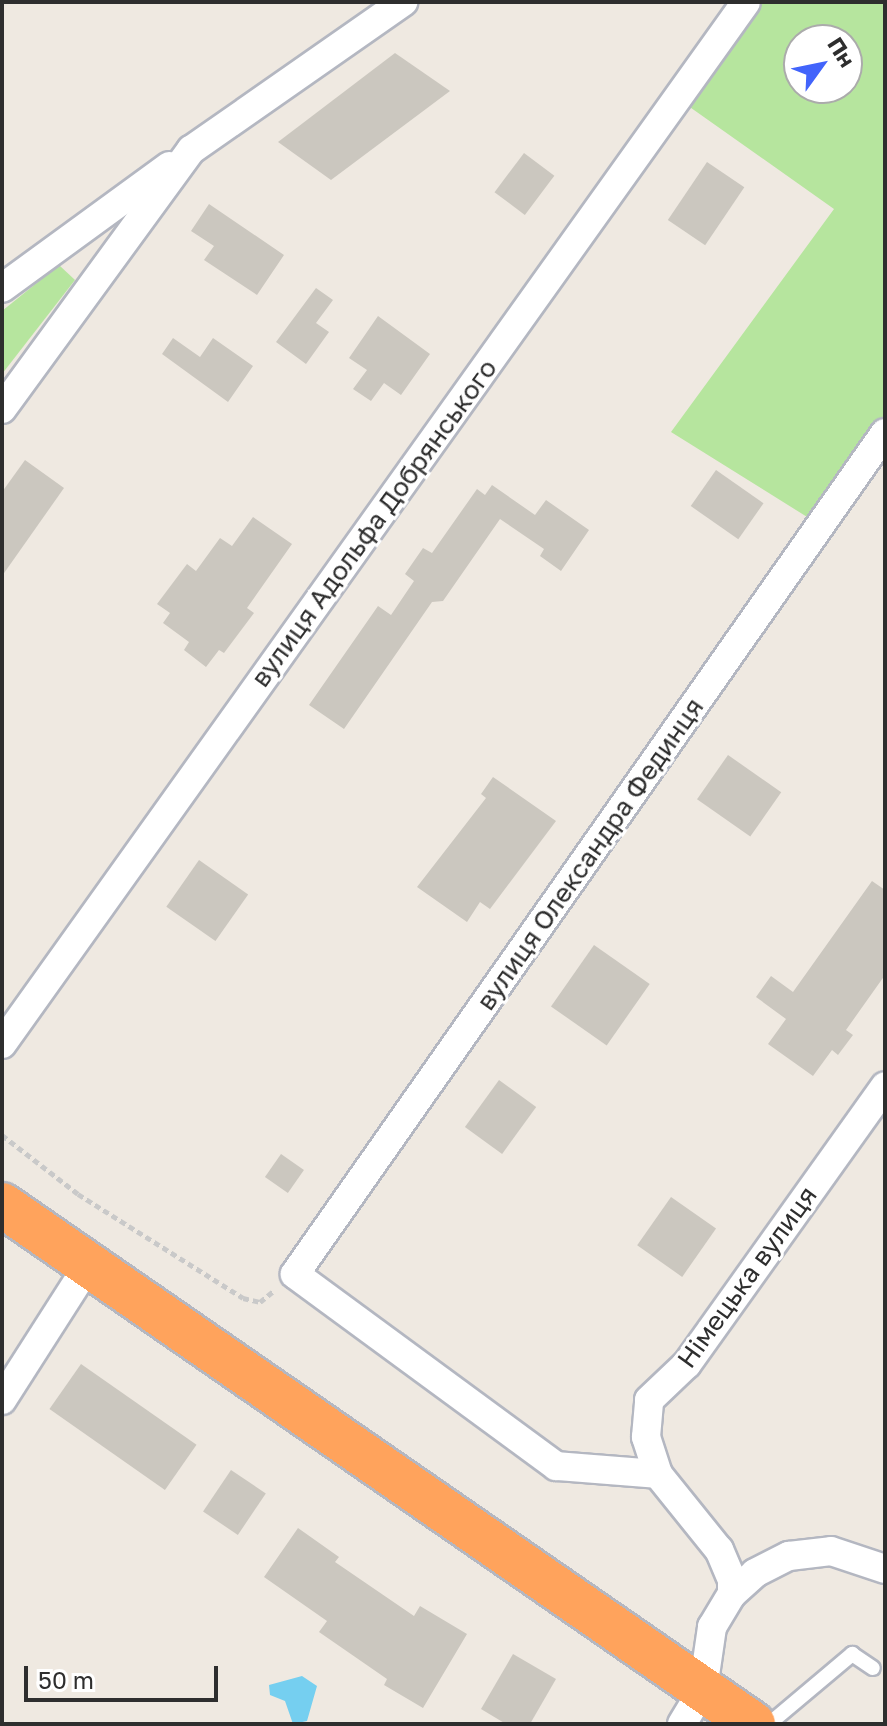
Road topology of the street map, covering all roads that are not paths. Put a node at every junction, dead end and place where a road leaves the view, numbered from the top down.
1 (403, 2) edge
2 (746, 2) edge
3 (191, 150) junction
4 (2, 288) edge
5 (2, 409) edge
6 (885, 433) edge
7 (2, 1044) edge
8 (885, 1086) edge
9 (2, 1205) edge
10 (89, 1264) junction
11 (2, 1400) edge
12 (658, 1474) junction
13 (885, 1569) edge
14 (732, 1594) junction
15 (873, 1668) dead end
16 (692, 1707) edge
17 (753, 1724) edge
18 (769, 1724) edge

1 - 3 street
2 - 7 street, вулиця Адольфа Добрянського
3 - 4 street
3 - 5 street
6 - 12 street, вулиця Олександра Фединця
8 - 12 street, Німецька вулиця
9 - 10 highway
10 - 11 street
10 - 16 highway
12 - 14 street
13 - 14 street
14 - 16 street
15 - 18 lane
16 - 17 highway

